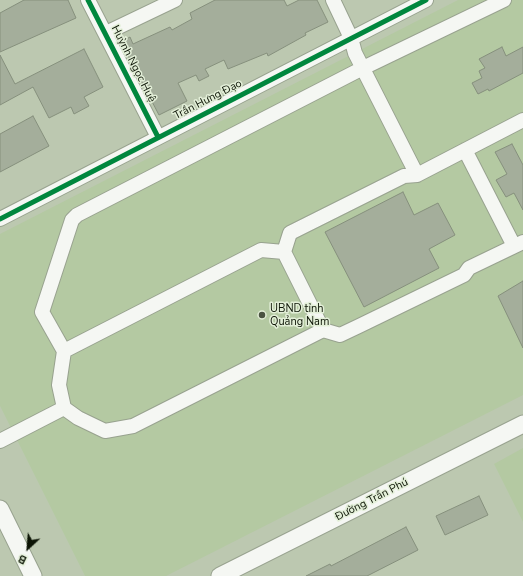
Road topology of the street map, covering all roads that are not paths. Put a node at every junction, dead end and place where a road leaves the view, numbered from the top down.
1 (88, 0) edge
2 (175, 0) edge
3 (333, 0) edge
4 (426, 0) edge
5 (504, 0) edge
6 (106, 33) junction
7 (351, 38) junction
8 (363, 68) junction
9 (523, 120) edge
10 (158, 137) junction
11 (465, 150) junction
12 (417, 175) junction
13 (0, 219) edge
14 (518, 244) edge
15 (284, 252) junction
16 (323, 330) junction
17 (64, 351) junction
18 (64, 408) junction
19 (523, 424) edge
20 (0, 441) edge
21 (0, 509) edge
22 (33, 576) edge
23 (220, 576) edge

1 - 6 street, Huỳnh Ngọc Huệ
2 - 6 street
3 - 7 street
4 - 7 street, Trần Hưng Đạo
5 - 8 street
6 - 10 street, Huỳnh Ngọc Huệ
7 - 8 street
7 - 10 street, Trần Hưng Đạo
8 - 12 street
8 - 17 street
9 - 11 street
10 - 13 street, Trần Hưng Đạo
11 - 12 street
11 - 14 street
12 - 15 street
14 - 16 street
15 - 16 street
15 - 17 street
16 - 18 street
17 - 18 street
18 - 20 street
19 - 23 main road, Đường Trần Phú
21 - 22 main road

